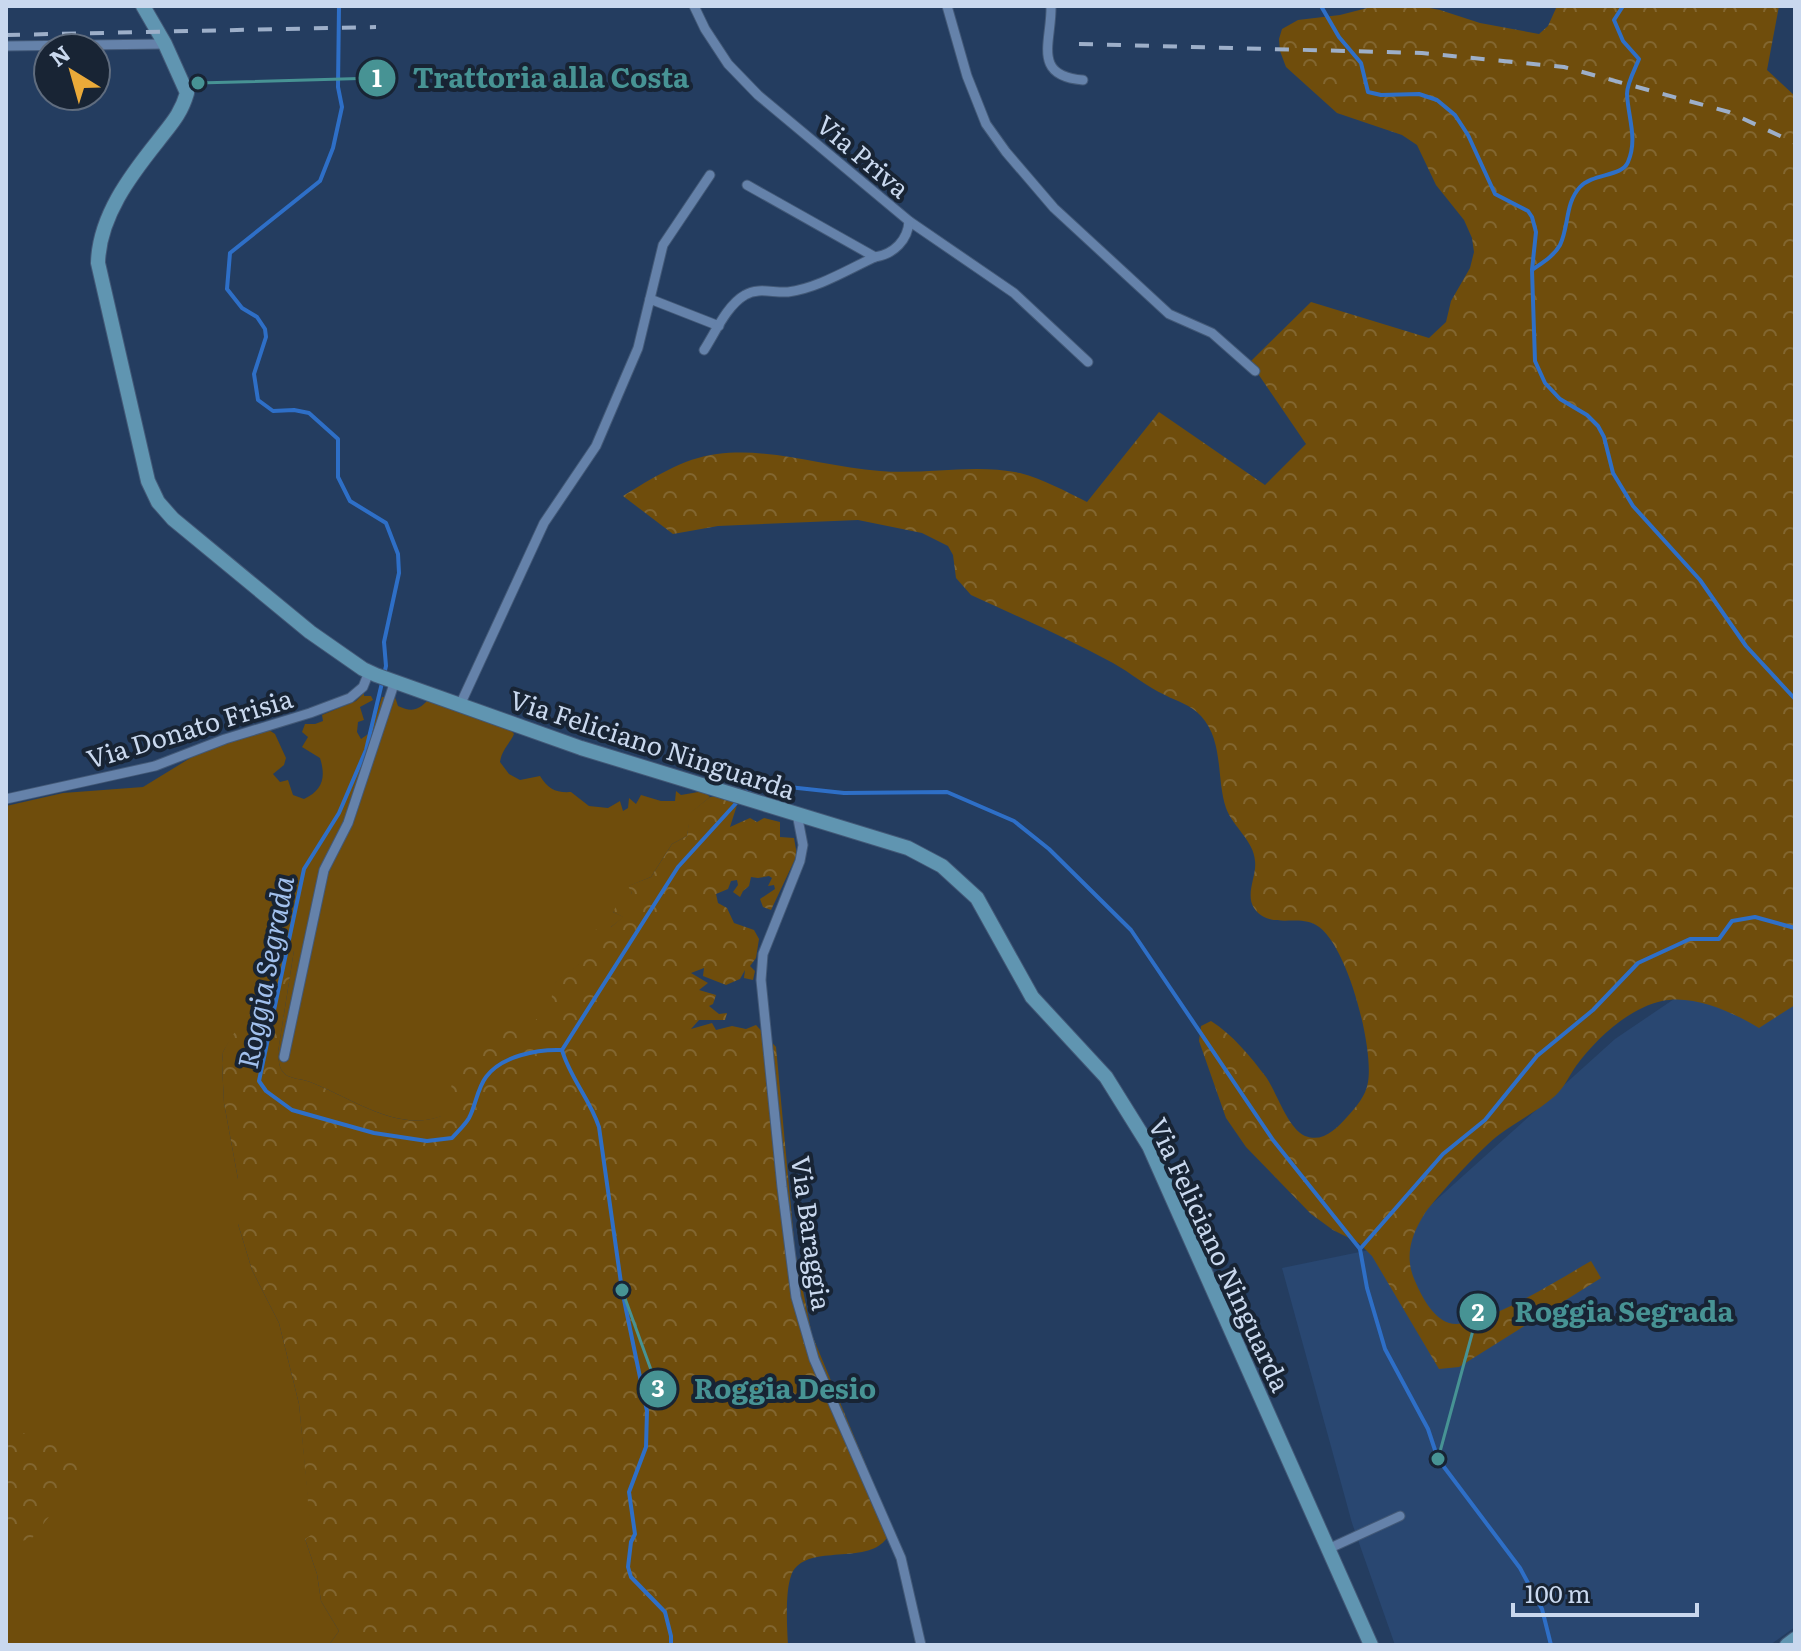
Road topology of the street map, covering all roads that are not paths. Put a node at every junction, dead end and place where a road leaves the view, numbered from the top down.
1 (143, 6) edge
2 (694, 6) edge
3 (947, 6) edge
4 (1051, 6) edge
5 (165, 44) junction
6 (6, 46) edge
7 (1083, 80) dead end
8 (710, 175) dead end
9 (747, 185) dead end
10 (909, 221) junction
11 (875, 257) junction
12 (650, 299) junction
13 (719, 326) junction
14 (704, 350) dead end
15 (1088, 362) dead end
16 (1255, 371) dead end
17 (383, 677) junction
18 (460, 705) junction
19 (6, 799) edge
20 (797, 814) junction
21 (284, 1057) dead end
22 (1400, 1516) dead end
23 (1328, 1549) junction
24 (1795, 1639) edge
25 (921, 1645) edge
26 (1371, 1645) edge
27 (1787, 1645) edge

1 - 5 street, Via Feliciano Ninguarda
2 - 10 street, Via Priva
3 - 16 street
4 - 7 street
5 - 6 street
5 - 17 street, Via Feliciano Ninguarda
8 - 12 street
9 - 11 street
10 - 11 street, Via Priva
10 - 15 street
11 - 13 street, Via Priva
12 - 13 street
12 - 18 street
13 - 14 street, Via Priva
17 - 18 street, Via Feliciano Ninguarda
17 - 19 street, Via Donato Frisia
17 - 21 street
18 - 20 street, Via Feliciano Ninguarda
20 - 23 street, Via Feliciano Ninguarda
20 - 25 street, Via Baraggia
22 - 23 street
23 - 26 street, Via Feliciano Ninguarda
24 - 27 street

